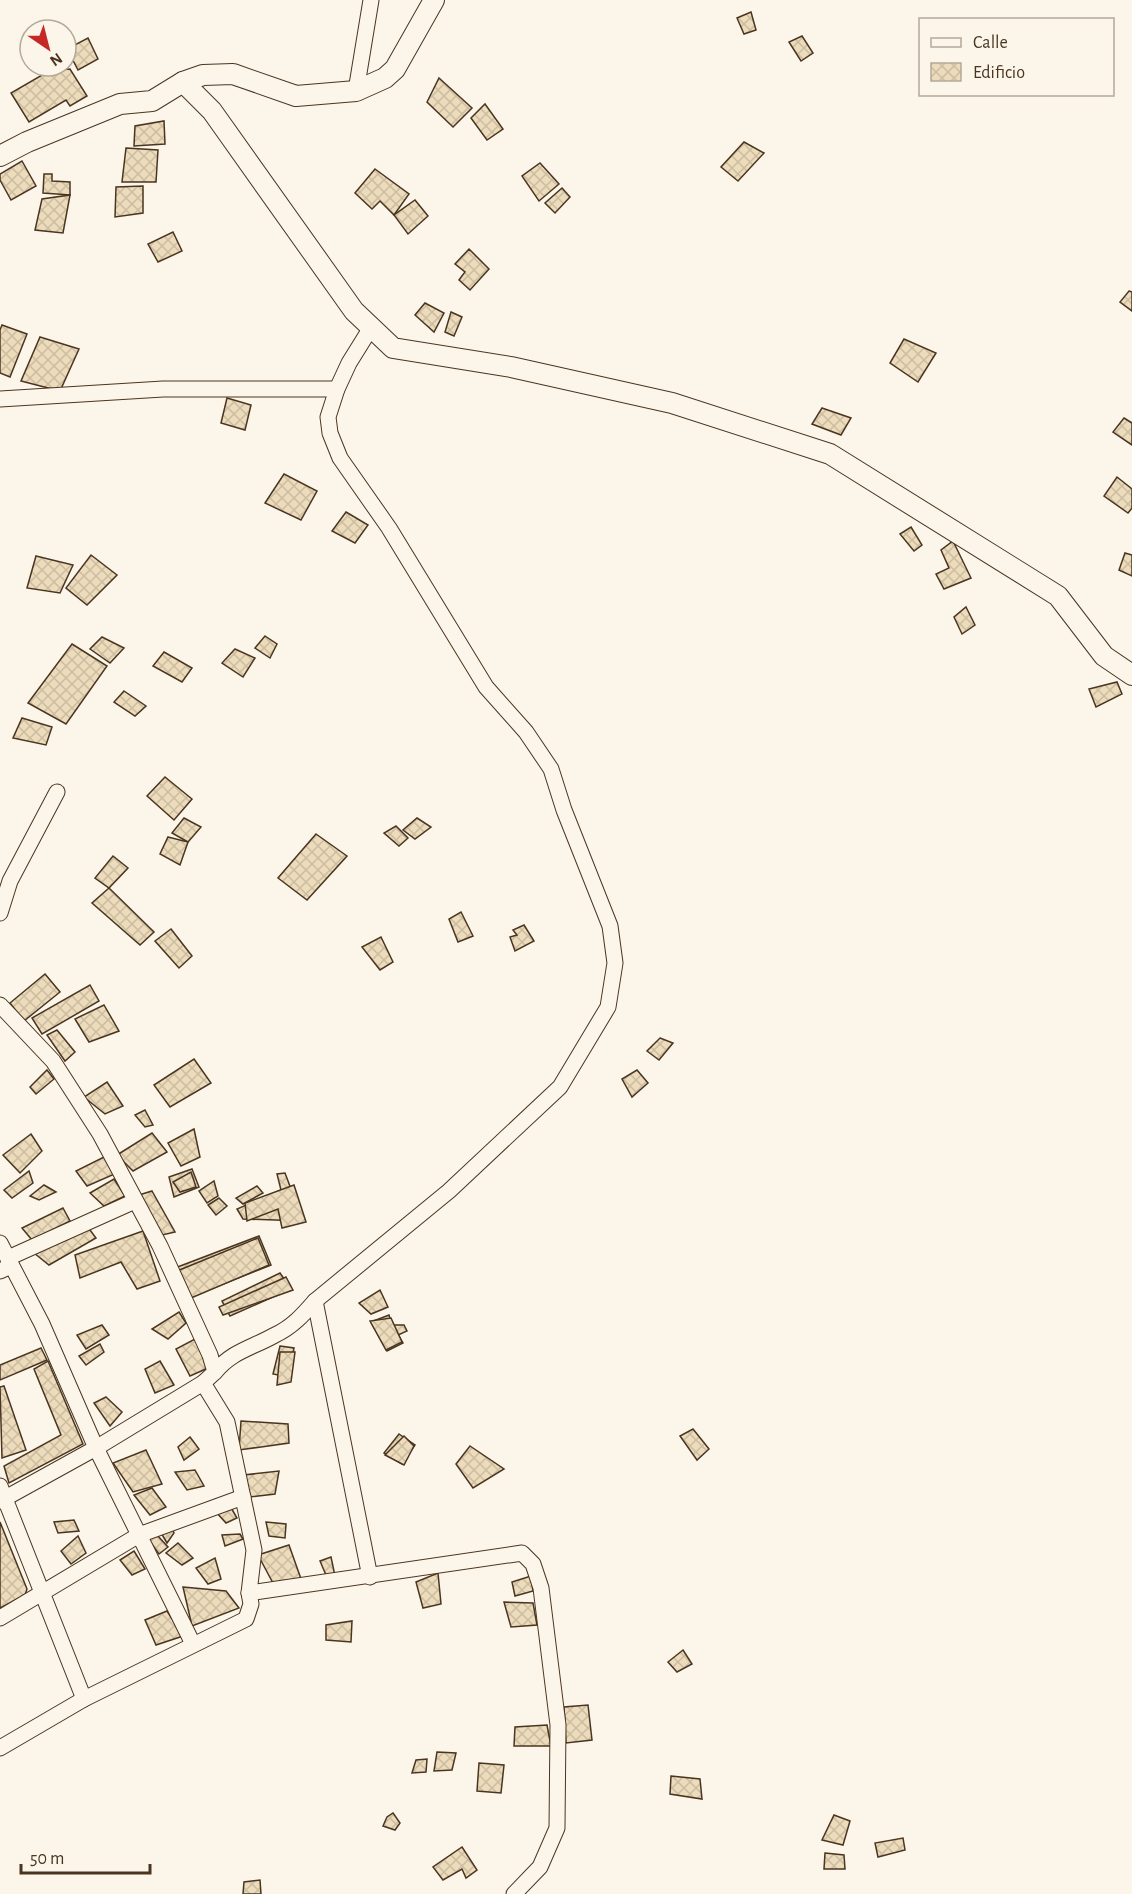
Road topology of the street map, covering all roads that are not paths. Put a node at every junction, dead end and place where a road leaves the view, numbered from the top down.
1 (371, 0) edge
2 (434, 0) edge
3 (183, 82) junction
4 (356, 91) junction
5 (0, 156) edge
6 (372, 326) junction
7 (337, 389) junction
8 (0, 399) edge
9 (1132, 675) edge
10 (57, 792) dead end
11 (0, 913) edge
12 (0, 1005) edge
13 (135, 1201) junction
14 (0, 1243) edge
15 (4, 1264) edge
16 (315, 1301) junction
17 (215, 1372) junction
18 (202, 1383) junction
19 (96, 1448) junction
20 (1, 1495) edge
21 (243, 1497) junction
22 (139, 1535) junction
23 (370, 1577) junction
24 (249, 1593) junction
25 (42, 1594) junction
26 (0, 1618) edge
27 (193, 1644) junction
28 (84, 1699) junction
29 (0, 1731) edge
30 (4, 1746) edge
31 (514, 1894) edge

1 - 4 street
2 - 4 street
3 - 4 street
3 - 5 street
3 - 6 street
6 - 7 street
6 - 9 street
7 - 8 street
7 - 16 street
10 - 11 street
12 - 13 street
13 - 15 street
13 - 17 street
14 - 15 street
15 - 19 street
16 - 17 street
16 - 23 street
17 - 18 street
18 - 19 street
18 - 21 street
19 - 20 street
19 - 22 street
20 - 25 street
21 - 22 street
21 - 24 street
22 - 25 street
22 - 27 street
23 - 24 street
23 - 31 street
24 - 27 street
25 - 26 street
25 - 28 street
27 - 28 street
28 - 30 street
29 - 30 street

